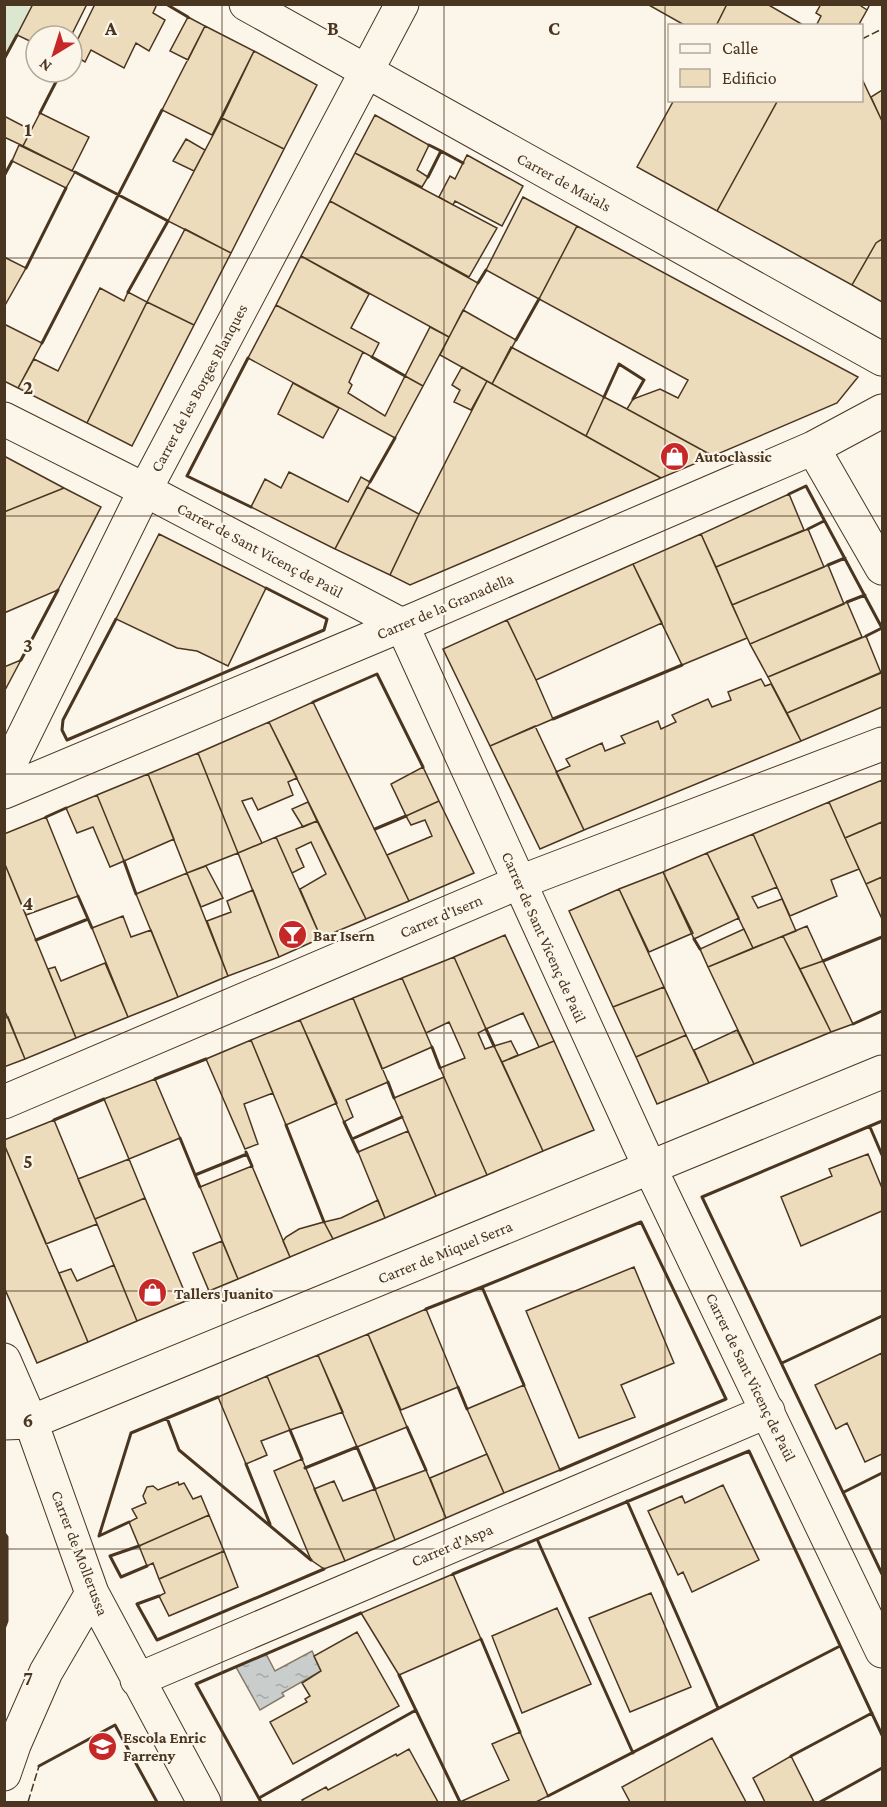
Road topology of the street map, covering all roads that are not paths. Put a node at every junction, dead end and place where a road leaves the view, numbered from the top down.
1 (246, 4) edge
2 (402, 4) edge
3 (367, 72) junction
4 (882, 359) edge
5 (882, 411) edge
6 (4, 419) edge
7 (813, 448) junction
8 (145, 490) junction
9 (882, 568) edge
10 (402, 625) junction
11 (882, 744) edge
12 (4, 776) edge
13 (4, 792) edge
14 (520, 882) junction
15 (882, 1072) edge
16 (4, 1102) edge
17 (650, 1168) junction
18 (4, 1360) edge
19 (768, 1411) junction
20 (18, 1422) edge
21 (92, 1593) junction
22 (882, 1651) edge
23 (137, 1680) junction
24 (4, 1774) edge
25 (204, 1803) edge

1 - 3 street, Carrer de Maials
2 - 3 street, Carrer de les Borges Blanques
3 - 4 street, Carrer de Maials
3 - 8 street, Carrer de les Borges Blanques
5 - 7 street, Carrer de la Granadella
6 - 8 street, Carrer de Sant Vicenç de Paül
7 - 9 street
7 - 10 street, Carrer de la Granadella
8 - 10 street, Carrer de Sant Vicenç de Paül
8 - 12 street, Carrer de les Borges Blanques
10 - 13 street, Carrer de la Granadella
10 - 14 street, Carrer de Sant Vicenç de Paül
11 - 14 street, Carrer d'Isern
14 - 16 street, Carrer d'Isern
14 - 17 street, Carrer de Sant Vicenç de Paül
15 - 17 street, Carrer de Miquel Serra
17 - 19 street, Carrer de Sant Vicenç de Paül
17 - 20 street, Carrer de Miquel Serra
18 - 20 street, Carrer de Mollerussa
19 - 22 street, Carrer de Sant Vicenç de Paül
19 - 23 street, Carrer d'Aspa
20 - 21 street, Carrer de Mollerussa
21 - 23 street, Carrer de Mollerussa
21 - 24 street
23 - 25 street, Carrer de Mollerussa

